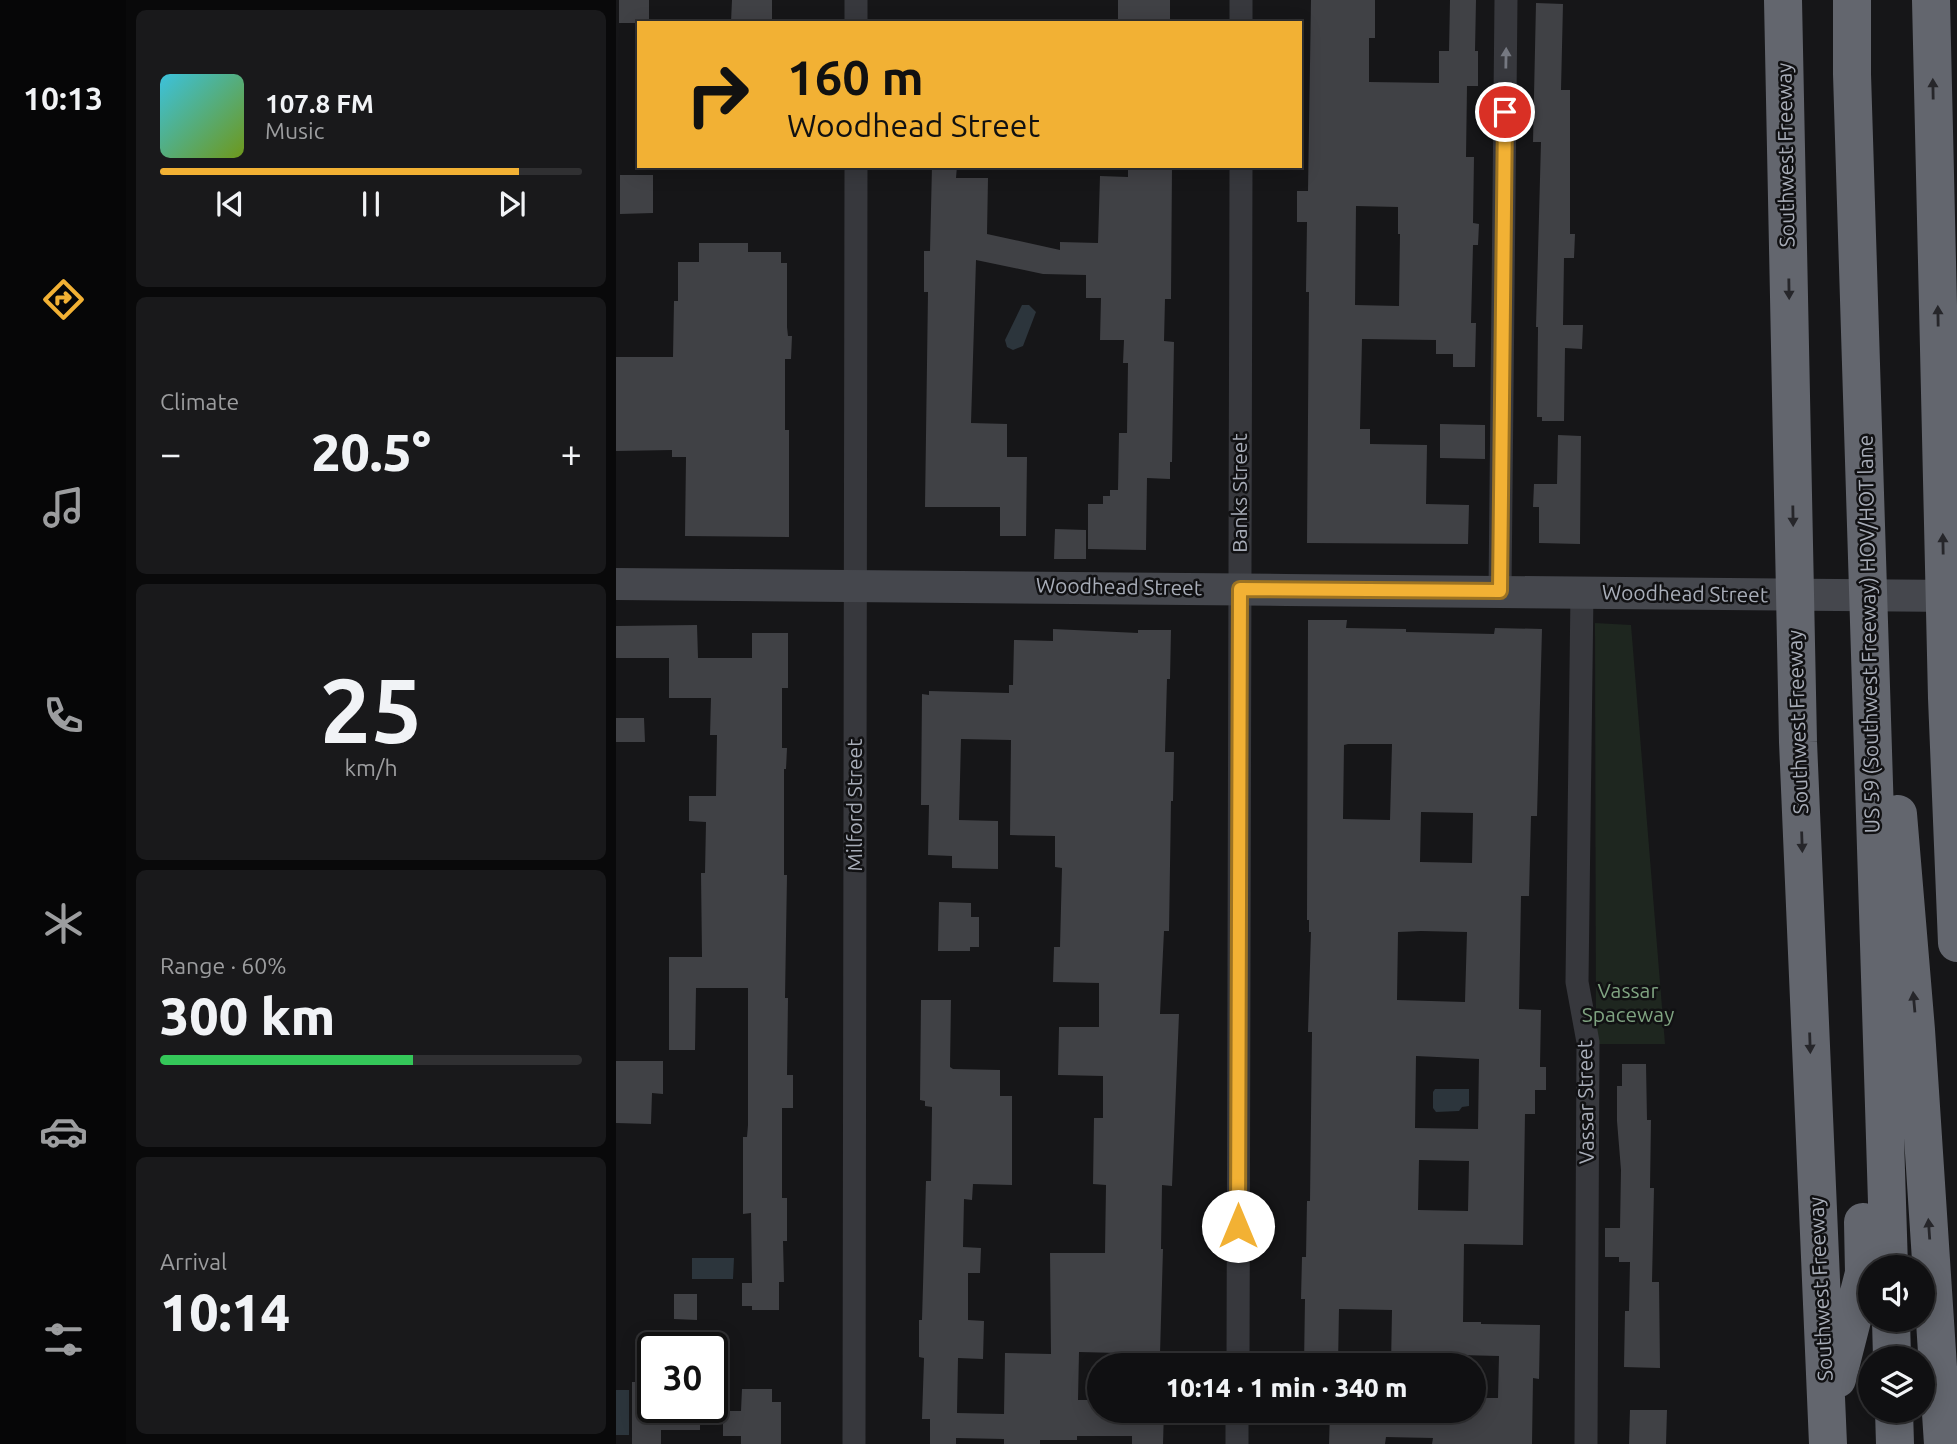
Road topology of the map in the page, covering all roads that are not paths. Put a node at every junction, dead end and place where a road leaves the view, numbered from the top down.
1 (856, 0) edge
2 (1241, 0) edge
3 (1506, 0) edge
4 (1783, 0) edge
5 (1852, 0) edge
6 (1930, 0) edge
7 (856, 21) edge
8 (1241, 21) edge
9 (856, 168) edge
10 (1241, 168) edge
11 (1863, 404) junction
12 (616, 583) edge
13 (855, 584) junction
14 (1240, 589) junction
15 (1500, 591) junction
16 (1582, 592) junction
17 (1957, 596) edge
18 (1957, 943) edge
19 (1889, 1255) edge
20 (1238, 1353) edge
21 (1237, 1423) edge
22 (1894, 1423) edge
23 (1828, 1431) edge
24 (854, 1444) edge
25 (1237, 1444) edge
26 (1586, 1444) edge
27 (1895, 1444) edge
28 (1943, 1444) edge

1 - 7 street
2 - 8 street
15 -> 3 street
4 -> 23 highway, Southwest Freeway
5 - 11 highway, US 59 (Southwest Freeway) HOV/HOT lane
18 -> 6 highway
9 - 13 street, Milford Street
10 - 14 street, Banks Street
11 - 19 highway, US 59 (Southwest Freeway) HOV/HOT lane
11 - 23 highway
28 -> 11 highway
12 - 13 street, Woodhead Street
13 - 14 street, Woodhead Street
13 - 24 street, Milford Street
14 - 15 street, Woodhead Street
14 - 20 street, Banks Street
15 - 16 street, Woodhead Street
16 - 17 street, Woodhead Street
16 - 26 street, Vassar Street
21 - 25 street
22 - 27 highway

